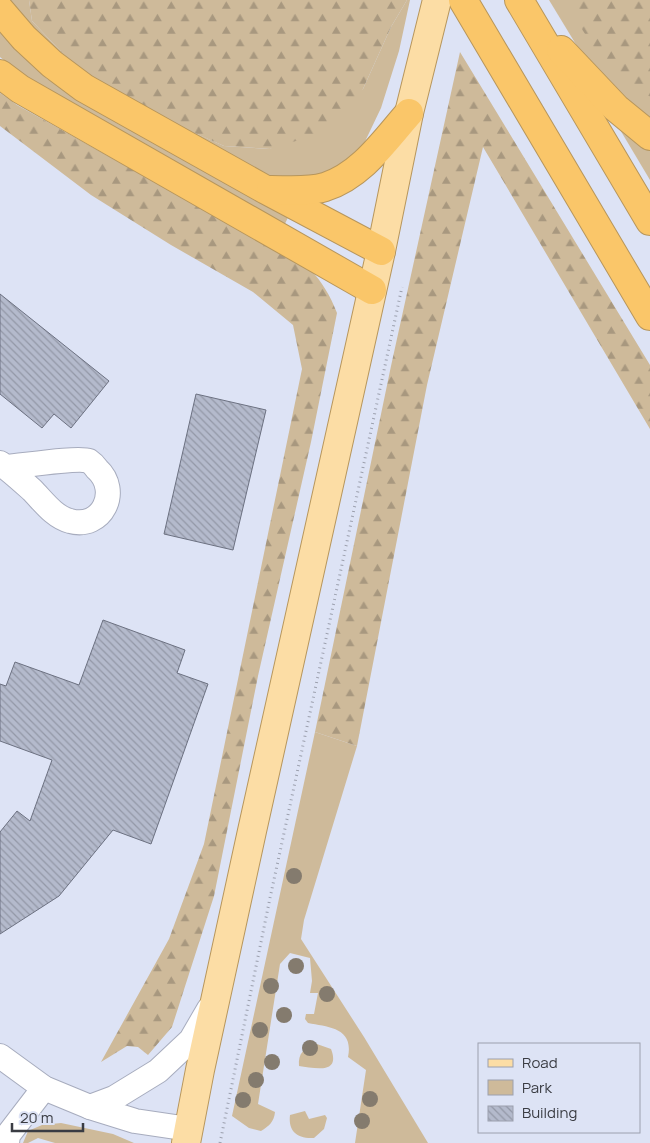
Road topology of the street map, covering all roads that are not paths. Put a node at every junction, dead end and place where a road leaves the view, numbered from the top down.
1 (437, 0) edge
2 (463, 0) edge
3 (520, 3) edge
4 (0, 10) edge
5 (0, 74) edge
6 (409, 113) junction
7 (650, 136) edge
8 (266, 190) junction
9 (650, 221) edge
10 (382, 251) junction
11 (372, 290) junction
12 (650, 316) edge
13 (216, 996) junction
14 (0, 1056) edge
15 (44, 1088) junction
16 (90, 1107) junction
17 (187, 1136) edge
18 (6, 1143) edge

1 - 6 main road
2 - 12 highway
3 - 7 highway
3 - 9 highway
4 - 8 highway
5 - 11 highway
6 - 8 highway
6 - 10 main road
8 - 10 highway
10 - 11 main road
11 - 13 main road
13 - 16 street
13 - 17 main road
14 - 15 street
15 - 16 street
15 - 18 street
16 - 17 street

